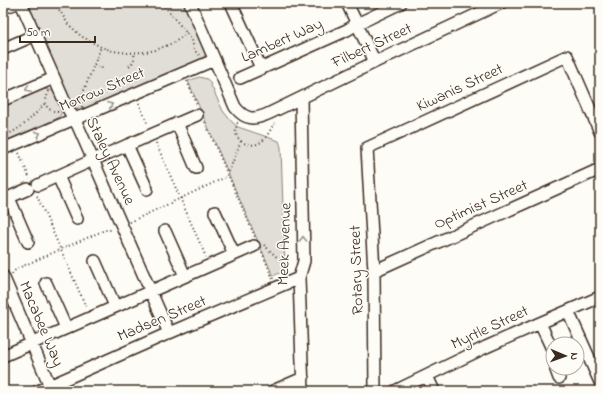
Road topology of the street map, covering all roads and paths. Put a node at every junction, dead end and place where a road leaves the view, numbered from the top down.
1 (17, 3) edge
2 (21, 3) edge
3 (55, 3) edge
4 (162, 3) edge
5 (190, 3) edge
6 (231, 3) edge
7 (347, 3) edge
8 (401, 3) edge
9 (501, 3) edge
10 (3, 8) edge
11 (357, 24) junction
12 (187, 33) junction
13 (35, 35) junction
14 (101, 47) junction
15 (3, 49) edge
16 (134, 53) junction
17 (201, 58) dead end
18 (214, 60) junction
19 (375, 62) junction
20 (94, 65) junction
21 (129, 66) dead end
22 (261, 68) junction
23 (104, 69) dead end
24 (183, 73) junction
25 (54, 78) junction
26 (240, 78) dead end
27 (135, 94) junction
28 (81, 98) dead end
29 (301, 98) junction
30 (3, 100) edge
31 (46, 102) junction
32 (59, 113) dead end
33 (200, 114) junction
34 (240, 114) junction
35 (74, 119) junction
36 (281, 119) dead end
37 (177, 123) junction
38 (600, 132) edge
39 (152, 134) junction
40 (3, 136) edge
41 (15, 144) junction
42 (128, 145) junction
43 (367, 148) joint
44 (3, 149) edge
45 (93, 160) junction
46 (196, 168) dead end
47 (600, 169) edge
48 (58, 176) junction
49 (33, 187) junction
50 (147, 189) dead end
51 (6, 199) edge
52 (215, 212) dead end
53 (77, 219) dead end
54 (165, 231) dead end
55 (28, 242) dead end
56 (256, 246) junction
57 (234, 254) junction
58 (95, 261) dead end
59 (282, 262) dead end
60 (210, 265) junction
61 (374, 271) junction
62 (3, 276) edge
63 (185, 276) junction
64 (299, 278) junction
65 (46, 283) dead end
66 (277, 287) junction
67 (151, 291) junction
68 (599, 299) edge
69 (115, 306) junction
70 (568, 311) junction
71 (91, 317) junction
72 (540, 323) junction
73 (66, 328) junction
74 (169, 333) junction
75 (546, 336) edge
76 (32, 343) junction
77 (3, 356) edge
78 (427, 376) junction
79 (303, 378) junction
80 (600, 382) edge
81 (50, 386) junction
82 (410, 388) edge
83 (397, 390) edge
84 (38, 391) edge
85 (273, 391) edge
86 (303, 391) edge
87 (375, 391) edge
88 (434, 391) edge

1 - 10 street
2 - 13 street, Staley Avenue
3 - 14 path
4 - 12 path
5 - 18 street
6 - 22 street
7 - 11 street
8 - 11 street, Lambert Way
9 - 19 street, Filbert Street
11 - 19 street
11 - 22 street, Lambert Way
12 - 16 path
12 - 17 path
13 - 15 street
13 - 25 street, Staley Avenue
14 - 16 path
14 - 20 path
16 - 21 path
18 - 24 street, Morrow Street
18 - 34 street
19 - 29 street, Filbert Street
20 - 23 path
20 - 28 path
22 - 26 street, Lambert Way
24 - 27 street, Morrow Street
24 - 33 path
25 -> 30 street
25 - 31 path
25 - 35 street, Staley Avenue
35 -> 27 street, Morrow Street
27 - 39 path
29 - 34 street, Filbert Street
64 -> 29 street, Meek Avenue
31 - 32 path
31 - 40 path
33 - 37 street
33 - 56 path
34 - 36 path
41 -> 35 street, Morrow Street
35 - 45 street, Staley Avenue
37 - 39 street
37 - 46 street
38 - 43 street, Kiwanis Street
39 - 42 street
39 - 60 path
41 - 44 street, Morrow Street
41 - 49 path
42 - 45 street
42 - 50 street
43 - 61 street, Rotary Street
45 - 48 street
45 - 67 street, Staley Avenue
47 - 61 street, Optimist Street
48 - 49 street
48 - 53 street
49 - 51 street
49 - 71 path
51 - 55 street
52 - 57 street
54 - 63 street
56 - 57 street
56 - 59 path
56 - 66 path
57 - 60 street
58 - 69 street
60 - 63 street
61 - 87 street, Rotary Street
62 - 76 street, Macabee Way
63 - 67 street
64 - 66 street, Madsen Street
64 - 79 street, Meek Avenue
65 - 73 street
66 - 74 street, Madsen Street
67 - 69 street
67 - 74 street, Staley Avenue
68 - 70 street, Myrtle Street
69 - 71 street
70 - 72 street, Myrtle Street
70 - 80 street
71 - 73 street
72 - 75 street
72 - 78 street, Myrtle Street
73 - 76 street
74 - 81 street, Madsen Street
76 - 77 street
76 - 81 street, Macabee Way
78 - 82 street, Myrtle Street
78 - 88 street
79 - 85 street
79 - 86 street, Meek Avenue
81 - 84 street, Madsen Street
82 - 83 street, Myrtle Street

